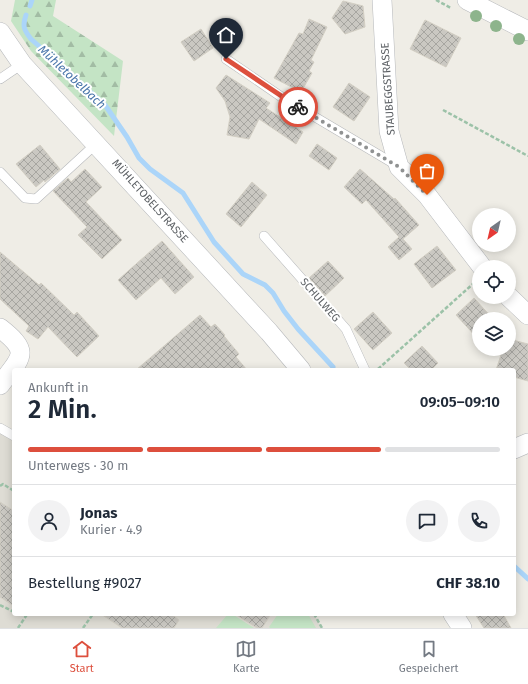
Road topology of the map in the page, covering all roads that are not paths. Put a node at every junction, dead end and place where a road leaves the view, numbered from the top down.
1 (382, 0) edge
2 (467, 0) edge
3 (528, 31) edge
4 (0, 32) edge
5 (226, 59) dead end
6 (22, 64) junction
7 (0, 78) edge
8 (97, 143) junction
9 (399, 167) junction
10 (0, 172) edge
11 (264, 236) dead end
12 (477, 260) edge
13 (516, 303) edge
14 (528, 315) edge
15 (0, 328) edge
16 (13, 368) edge
17 (299, 368) edge
18 (364, 368) edge
19 (12, 369) edge
20 (0, 385) edge
21 (0, 428) edge
22 (12, 435) edge
23 (528, 443) edge
24 (516, 448) edge
25 (454, 616) edge
26 (462, 628) edge

1 - 9 street, STAUBEGGSTRASSE
2 - 3 street
4 - 6 street, MÜHLETOBELSTRASSE
5 - 9 lane
6 - 7 lane
6 - 8 street, MÜHLETOBELSTRASSE
8 - 10 lane
8 - 17 street, MÜHLETOBELSTRASSE
9 - 12 street, STAUBEGGSTRASSE
11 - 18 lane, SCHULWEG
13 - 14 street
15 - 16 street
19 - 20 street
21 - 22 lane
23 - 24 street
25 - 26 street

